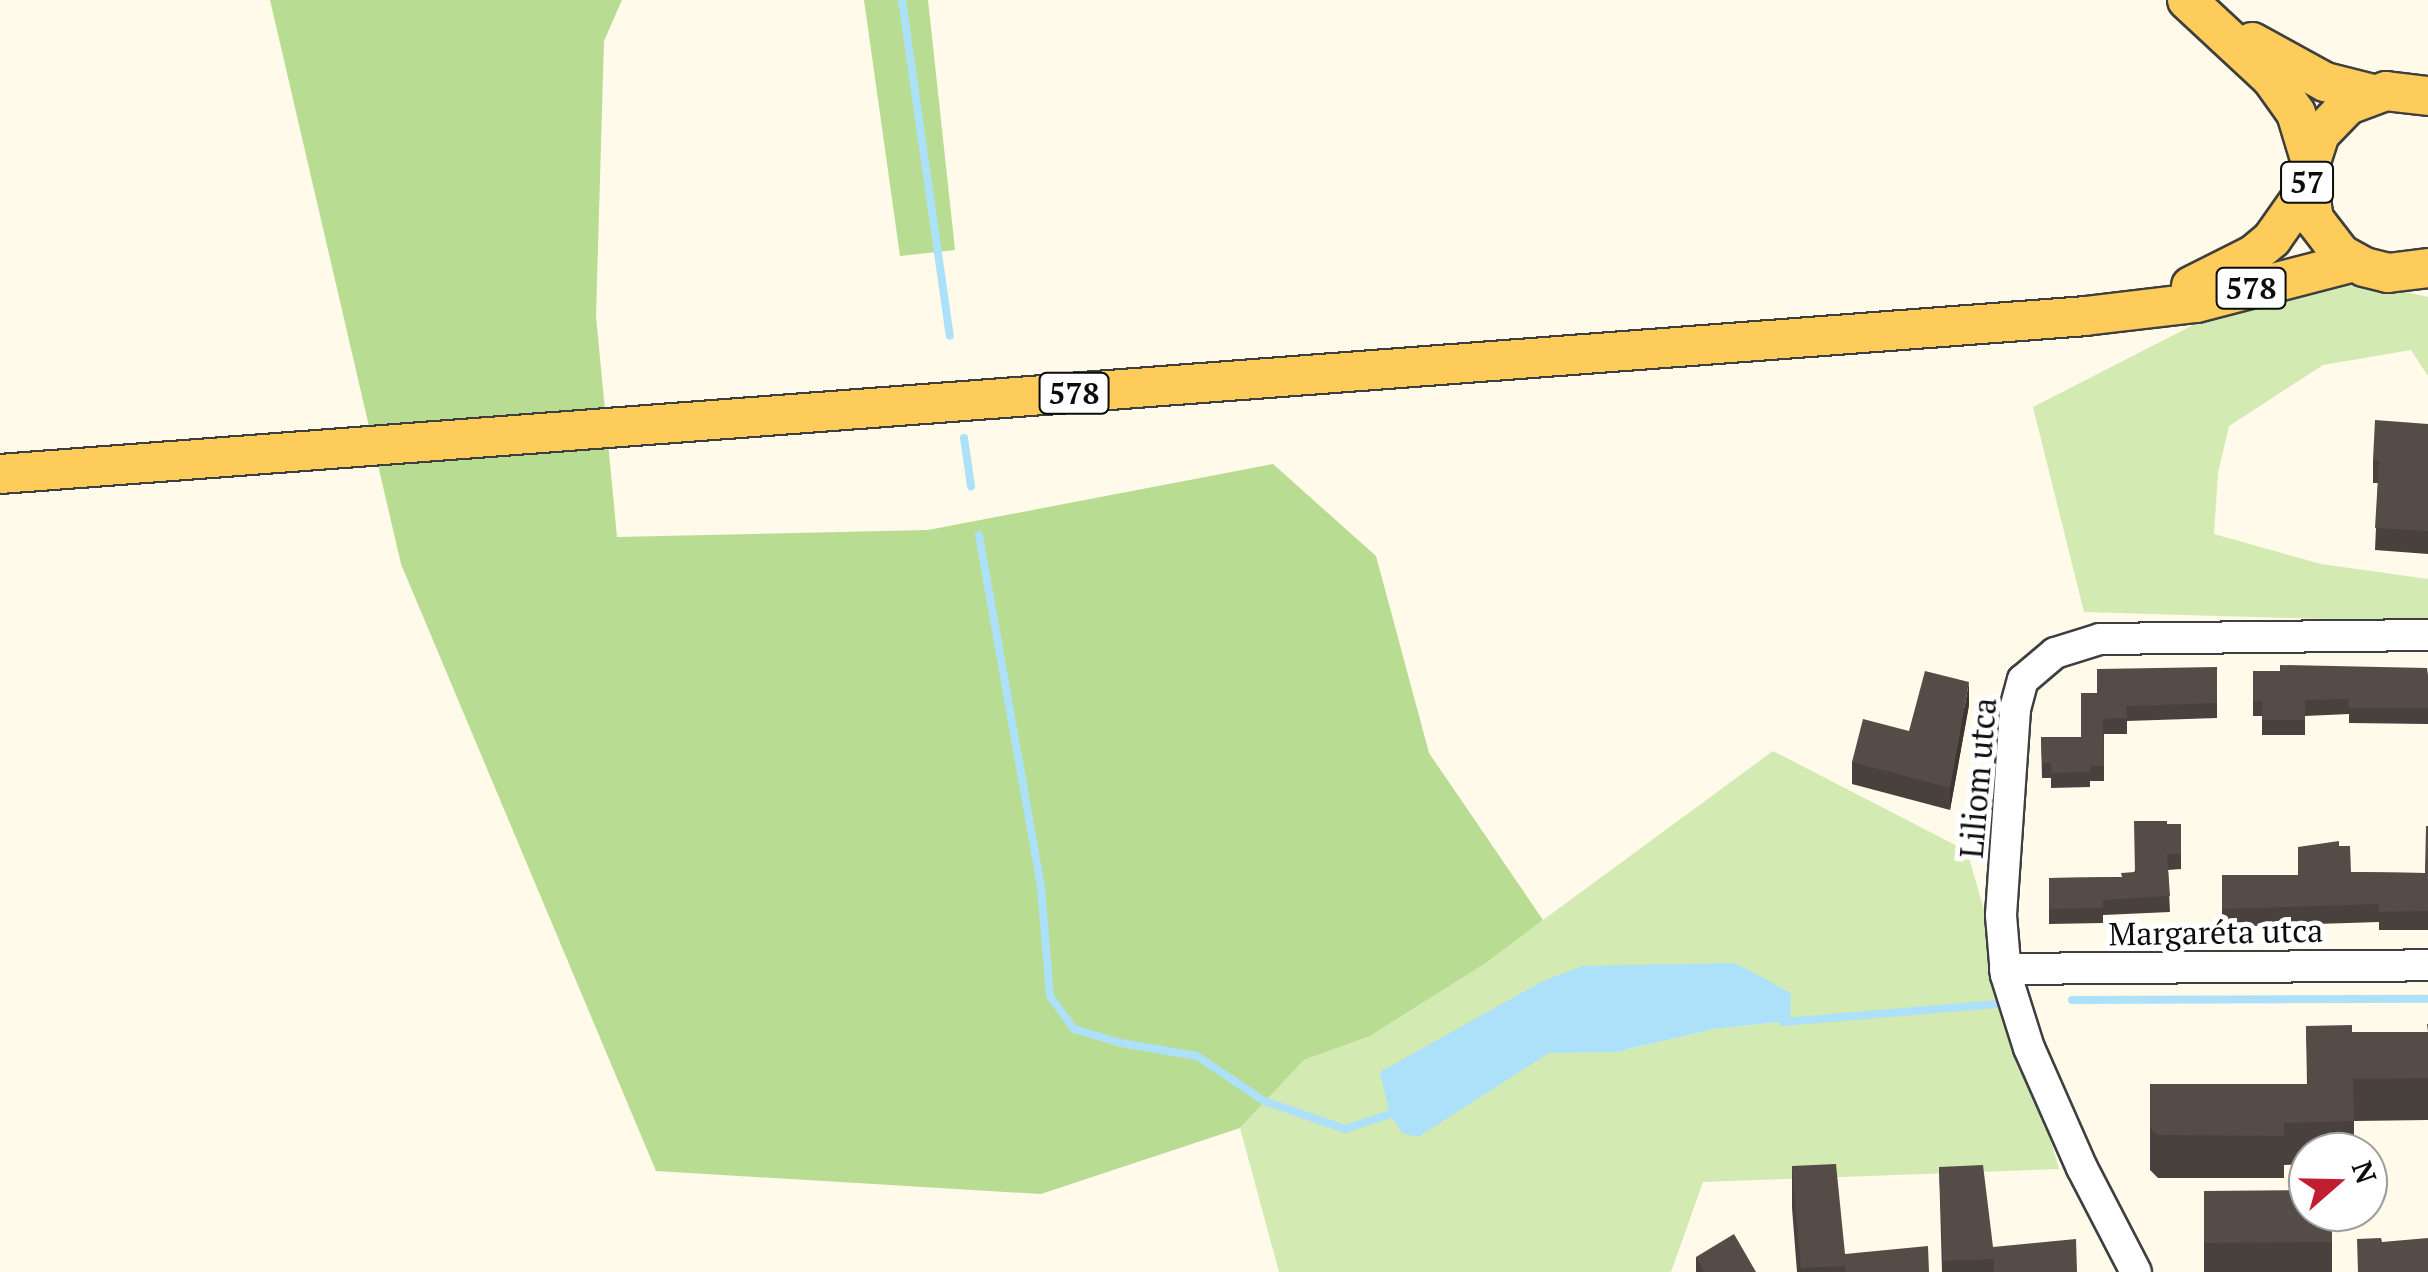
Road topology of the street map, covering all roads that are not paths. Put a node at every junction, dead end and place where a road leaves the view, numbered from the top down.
1 (2198, 8) edge
2 (2373, 94) junction
3 (2428, 96) edge
4 (2308, 174) junction
5 (2354, 262) junction
6 (2422, 273) edge
7 (2148, 306) junction
8 (0, 474) edge
9 (2428, 635) edge
10 (2428, 965) edge
11 (2006, 969) junction
12 (2136, 1272) edge

1 - 2 main road, 57
1 - 4 main road, 57
2 - 3 main road, 57
2 - 4 main road, 57
4 - 5 main road, 57
4 - 7 main road, 578
5 - 6 main road
5 - 7 main road, 578
7 - 8 main road, 578
9 - 11 street, Liliom utca
10 - 11 street, Margaréta utca
11 - 12 street, Liliom utca

